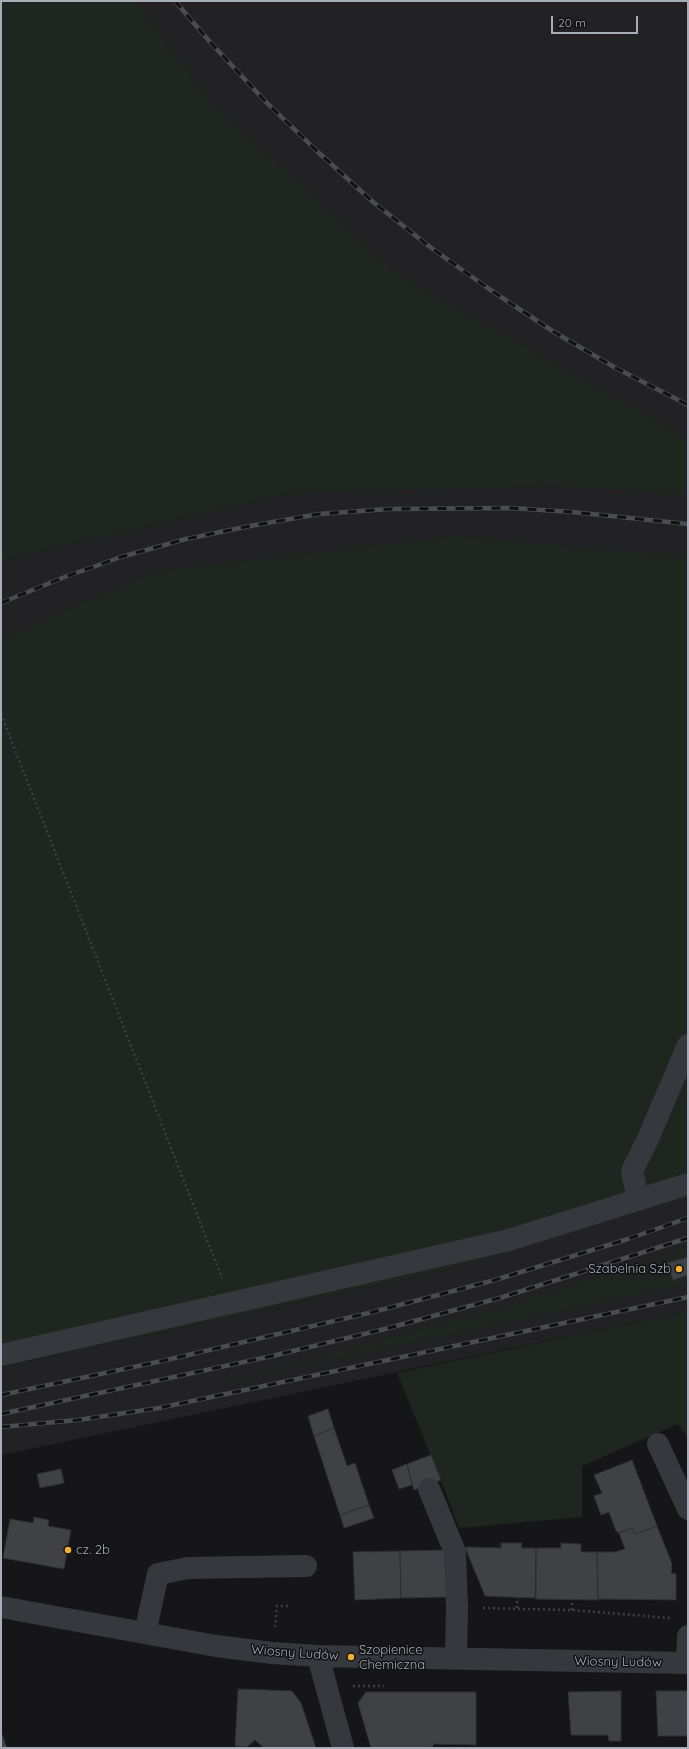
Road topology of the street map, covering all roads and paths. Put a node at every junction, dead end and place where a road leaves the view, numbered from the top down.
1 (1, 714) edge
2 (688, 1045) edge
3 (688, 1184) edge
4 (638, 1200) junction
5 (231, 1302) junction
6 (1, 1355) edge
7 (658, 1444) dead end
8 (429, 1489) dead end
9 (686, 1495) edge
10 (306, 1566) dead end
11 (517, 1598) dead end
12 (572, 1600) dead end
13 (1, 1607) edge
14 (457, 1607) junction
15 (516, 1608) junction
16 (572, 1610) junction
17 (672, 1618) dead end
18 (145, 1633) junction
19 (688, 1636) edge
20 (318, 1656) junction
21 (456, 1659) junction
22 (687, 1663) edge
23 (343, 1748) edge

1 - 5 path
2 - 4 street
3 - 4 street
4 - 5 street
5 - 6 street
7 - 9 street
8 - 14 street
10 - 18 street
11 - 15 path
12 - 16 path
13 - 18 street, Wiosny Ludów
14 - 15 path
14 - 21 street
15 - 16 path
16 - 17 path
18 - 20 street, Wiosny Ludów
19 - 22 street
20 - 21 street, Wiosny Ludów
20 - 23 street
21 - 22 street, Wiosny Ludów

